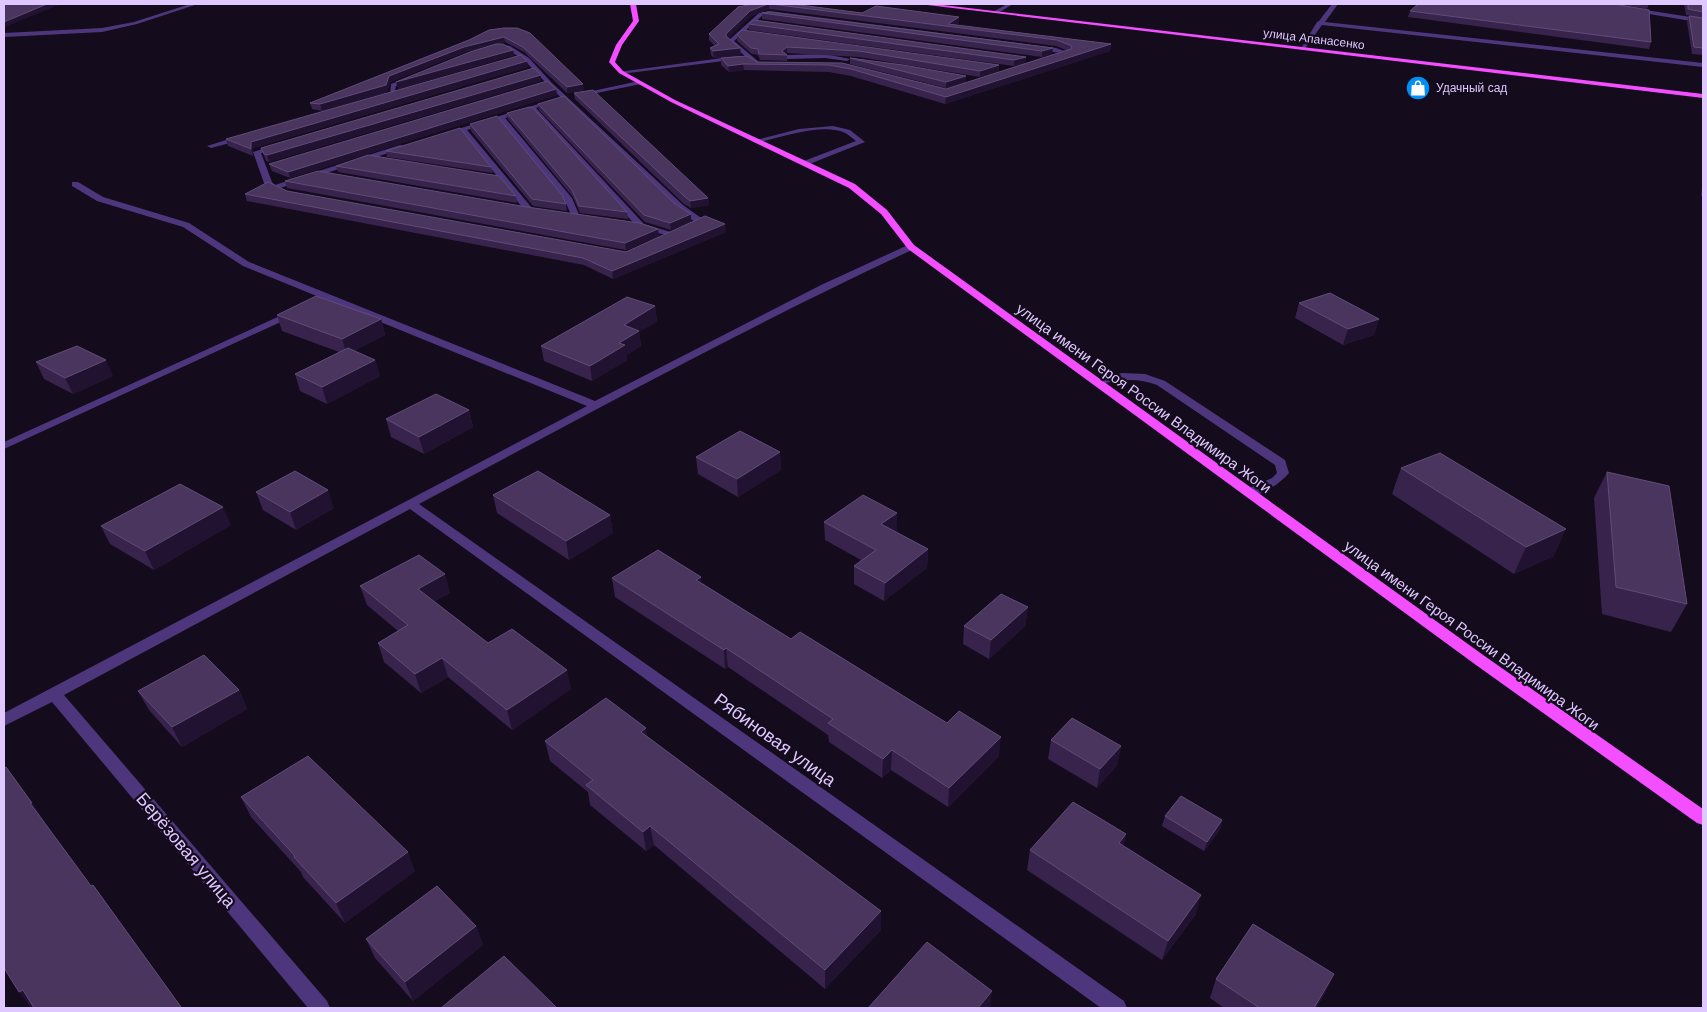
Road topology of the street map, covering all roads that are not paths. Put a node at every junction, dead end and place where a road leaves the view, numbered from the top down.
1 (195, 4) edge
2 (633, 4) edge
3 (922, 4) edge
4 (1010, 4) edge
5 (1335, 4) edge
6 (1630, 10) edge
7 (996, 12) junction
8 (752, 21) junction
9 (1703, 21) edge
10 (761, 22) edge
11 (1319, 23) junction
12 (882, 27) junction
13 (740, 32) junction
14 (748, 33) edge
15 (869, 33) edge
16 (4, 35) edge
17 (491, 48) edge
18 (832, 48) edge
19 (1302, 49) junction
20 (523, 56) junction
21 (816, 56) junction
22 (750, 57) junction
23 (769, 57) edge
24 (779, 57) edge
25 (1025, 58) edge
26 (514, 59) edge
27 (852, 60) edge
28 (1045, 61) junction
29 (1703, 65) edge
30 (1000, 67) edge
31 (537, 69) junction
32 (1019, 70) junction
33 (528, 72) edge
34 (621, 72) junction
35 (419, 75) edge
36 (963, 77) edge
37 (979, 80) junction
38 (549, 83) junction
39 (639, 83) junction
40 (540, 86) edge
41 (401, 91) edge
42 (392, 94) junction
43 (566, 96) junction
44 (1703, 96) edge
45 (382, 97) edge
46 (530, 108) junction
47 (500, 117) junction
48 (463, 128) junction
49 (249, 135) edge
50 (434, 137) edge
51 (756, 141) junction
52 (416, 143) edge
53 (285, 144) edge
54 (211, 146) dead end
55 (368, 158) junction
56 (388, 161) edge
57 (807, 163) junction
58 (272, 166) edge
59 (262, 169) junction
60 (318, 173) junction
61 (475, 174) edge
62 (337, 177) edge
63 (504, 179) junction
64 (74, 184) dead end
65 (274, 188) junction
66 (289, 194) edge
67 (519, 208) edge
68 (529, 210) junction
69 (538, 211) edge
70 (566, 216) edge
71 (576, 217) junction
72 (585, 218) edge
73 (622, 224) edge
74 (641, 226) junction
75 (671, 235) junction
76 (662, 239) edge
77 (911, 247) junction
78 (300, 310) edge
79 (1097, 382) junction
80 (595, 405) junction
81 (4, 446) edge
82 (1249, 493) junction
83 (410, 503) junction
84 (53, 693) junction
85 (4, 720) edge
86 (1703, 818) edge
87 (320, 1008) edge
88 (1117, 1008) edge

1 - 16 street
2 - 34 main road
3 - 7 main road, улица Апанасенко
4 - 7 street
5 - 11 street
6 - 9 street
7 - 19 main road, улица Апанасенко
8 - 10 street
8 - 12 street
8 - 13 street
11 - 19 street
11 - 29 street, улица Апанасенко
12 - 15 street
12 - 28 street
13 - 14 street
13 - 22 street
17 - 20 street
18 - 21 street
19 - 44 main road, улица Апанасенко
20 - 26 street
20 - 31 street
21 - 24 street
21 - 27 street
22 - 23 street
22 - 34 street
22 - 37 street
25 - 28 street
28 - 32 street
30 - 32 street
31 - 33 street
31 - 38 street
32 - 37 street
34 - 39 main road, улица имени Героя России Владимира Жоги
35 - 42 street
36 - 37 street
38 - 40 street
38 - 43 street
39 - 43 street
39 - 51 main road, улица имени Героя России Владимира Жоги
41 - 42 street
42 - 45 street
43 - 46 street
43 - 75 street
46 - 47 street
46 - 74 street
47 - 48 street
47 - 71 street
48 - 50 street
48 - 63 street
49 - 54 street
51 - 57 main road, улица имени Героя России Владимира Жоги
51 - 57 street
52 - 55 street
53 - 59 street
55 - 56 street
55 - 60 street
57 - 77 main road, улица имени Героя России Владимира Жоги
58 - 59 street
59 - 65 street
60 - 62 street
60 - 65 street
61 - 63 street
63 - 68 street
64 - 80 street
65 - 66 street
67 - 68 street
68 - 69 street
70 - 71 street
71 - 72 street
73 - 74 street
74 - 75 street
75 - 76 street
77 - 79 main road, улица имени Героя России Владимира Жоги
77 - 80 street
78 - 81 street
79 - 82 main road, улица имени Героя России Владимира Жоги
79 - 82 street
80 - 83 street
82 - 86 main road, улица имени Героя России Владимира Жоги
83 - 84 street
83 - 88 street, Рябиновая улица
84 - 85 street
84 - 87 street, Берёзовая улица

